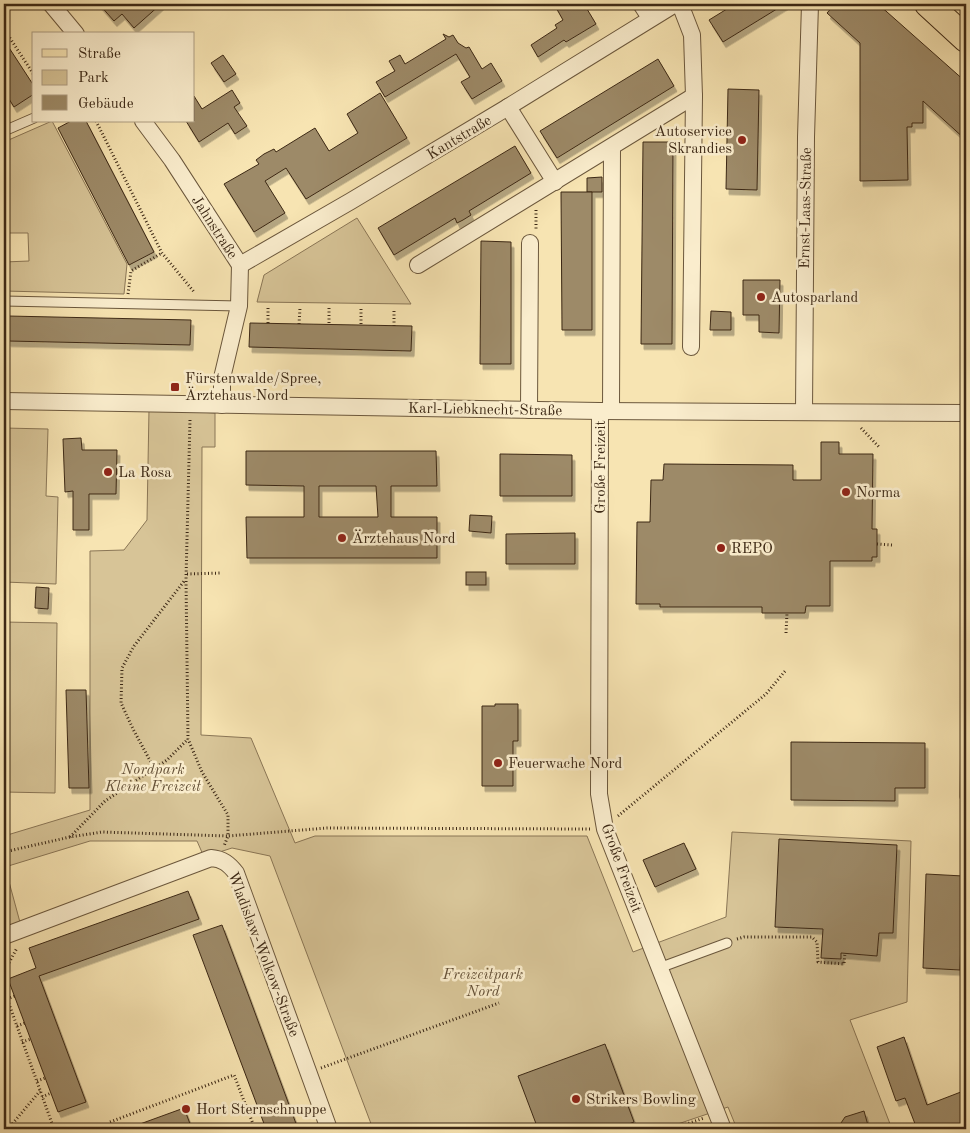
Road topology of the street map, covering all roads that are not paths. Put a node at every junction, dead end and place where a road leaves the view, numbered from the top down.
1 (641, 4) edge
2 (675, 4) edge
3 (680, 4) edge
4 (810, 4) edge
5 (928, 4) edge
6 (59, 7) edge
7 (650, 18) junction
8 (75, 32) edge
9 (965, 36) edge
10 (694, 96) junction
11 (508, 107) junction
12 (32, 119) edge
13 (144, 122) edge
14 (4, 131) edge
15 (612, 148) junction
16 (555, 182) junction
17 (530, 243) road end
18 (240, 265) junction
19 (418, 265) dead end
20 (4, 301) edge
21 (239, 306) junction
22 (691, 347) dead end
23 (4, 401) edge
24 (222, 405) junction
25 (529, 410) junction
26 (606, 411) junction
27 (804, 412) junction
28 (966, 413) edge
29 (966, 721) edge
30 (965, 797) dead end
31 (4, 936) edge
32 (727, 943) road end
33 (659, 968) junction
34 (329, 1129) edge
35 (723, 1129) edge

1 - 7 street
2 - 7 street, Kantstraße
3 - 10 street
4 - 27 street, Ernst-Laas-Straße
5 - 9 main road
6 - 8 street
7 - 11 street, Kantstraße
10 - 15 street
10 - 22 street
11 - 16 street
11 - 18 street, Kantstraße
12 - 14 lane
13 - 18 street, Jahnstraße
15 - 16 street
15 - 26 street
16 - 19 street
17 - 25 street
18 - 21 street, Jahnstraße
20 - 21 lane
21 - 24 street, Jahnstraße
23 - 24 street, Karl-Liebknecht-Straße
24 - 25 street, Karl-Liebknecht-Straße
25 - 26 street, Karl-Liebknecht-Straße
26 - 27 street, Karl-Liebknecht-Straße
26 - 33 street, Große Freizeit
27 - 28 street, Karl-Liebknecht-Straße
29 - 30 lane
31 - 34 street, Wladislaw-Wolkow-Straße
32 - 33 lane
33 - 35 street, Große Freizeit

